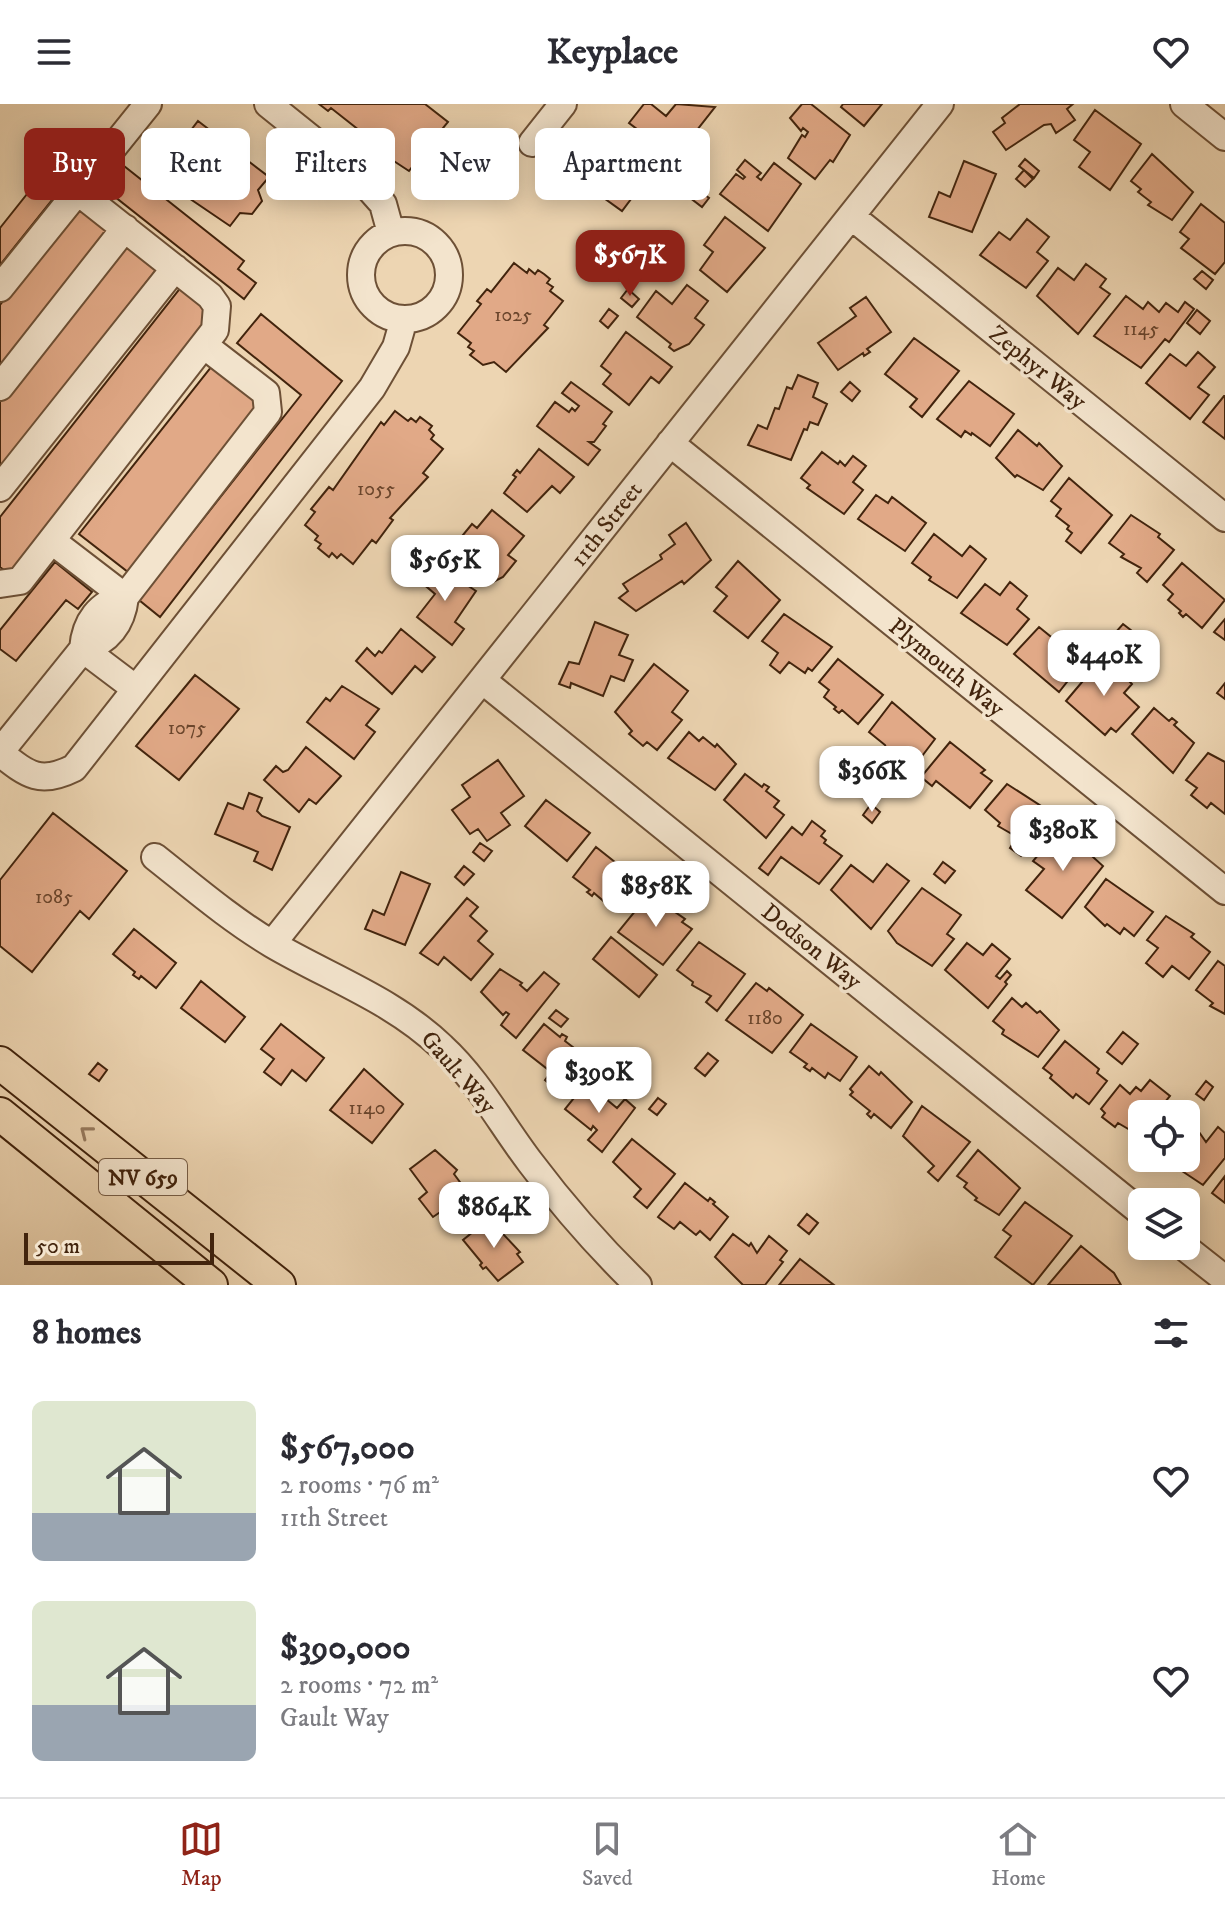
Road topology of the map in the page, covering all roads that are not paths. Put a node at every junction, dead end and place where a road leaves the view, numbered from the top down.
1 (148, 104) edge
2 (268, 104) edge
3 (563, 104) edge
4 (940, 104) edge
5 (1184, 104) edge
6 (125, 132) edge
7 (1225, 137) edge
8 (532, 143) dead end
9 (70, 200) edge
10 (89, 200) edge
11 (851, 216) junction
12 (125, 228) junction
13 (391, 233) junction
14 (175, 268) junction
15 (0, 288) edge
16 (404, 319) junction
17 (205, 346) junction
18 (0, 387) edge
19 (670, 443) junction
20 (0, 488) edge
21 (1225, 518) edge
22 (52, 541) junction
23 (0, 584) edge
24 (125, 597) junction
25 (83, 649) junction
26 (482, 680) junction
27 (136, 689) junction
28 (0, 753) edge
29 (155, 857) dead end
30 (1225, 891) edge
31 (272, 944) junction
32 (0, 1063) edge
33 (0, 1114) edge
34 (1128, 1202) edge
35 (1200, 1259) edge
36 (1225, 1279) edge
37 (211, 1285) edge
38 (279, 1285) edge
39 (638, 1285) edge

1 - 6 street
2 - 13 street
3 - 8 street
4 - 11 street, 11th Street
5 - 7 street
9 - 15 street
10 - 12 street
11 - 19 street, 11th Street
11 - 21 street, Zephyr Way
12 - 14 street
12 - 18 street
13 - 16 street
13 - 16 street
14 - 17 street
14 - 20 street
16 - 27 street
17 - 22 street
17 - 24 street
19 - 26 street, 11th Street
19 - 30 street, Plymouth Way
22 - 23 street
22 - 24 street
24 - 25 street
25 - 27 street
25 - 28 street
26 - 31 street, 11th Street
26 - 34 street, Dodson Way
27 - 28 street
29 - 31 street, Gault Way
31 - 39 street, Gault Way
38 -> 32 main road, NV 659
33 - 37 main road, NV 659
35 - 36 street

